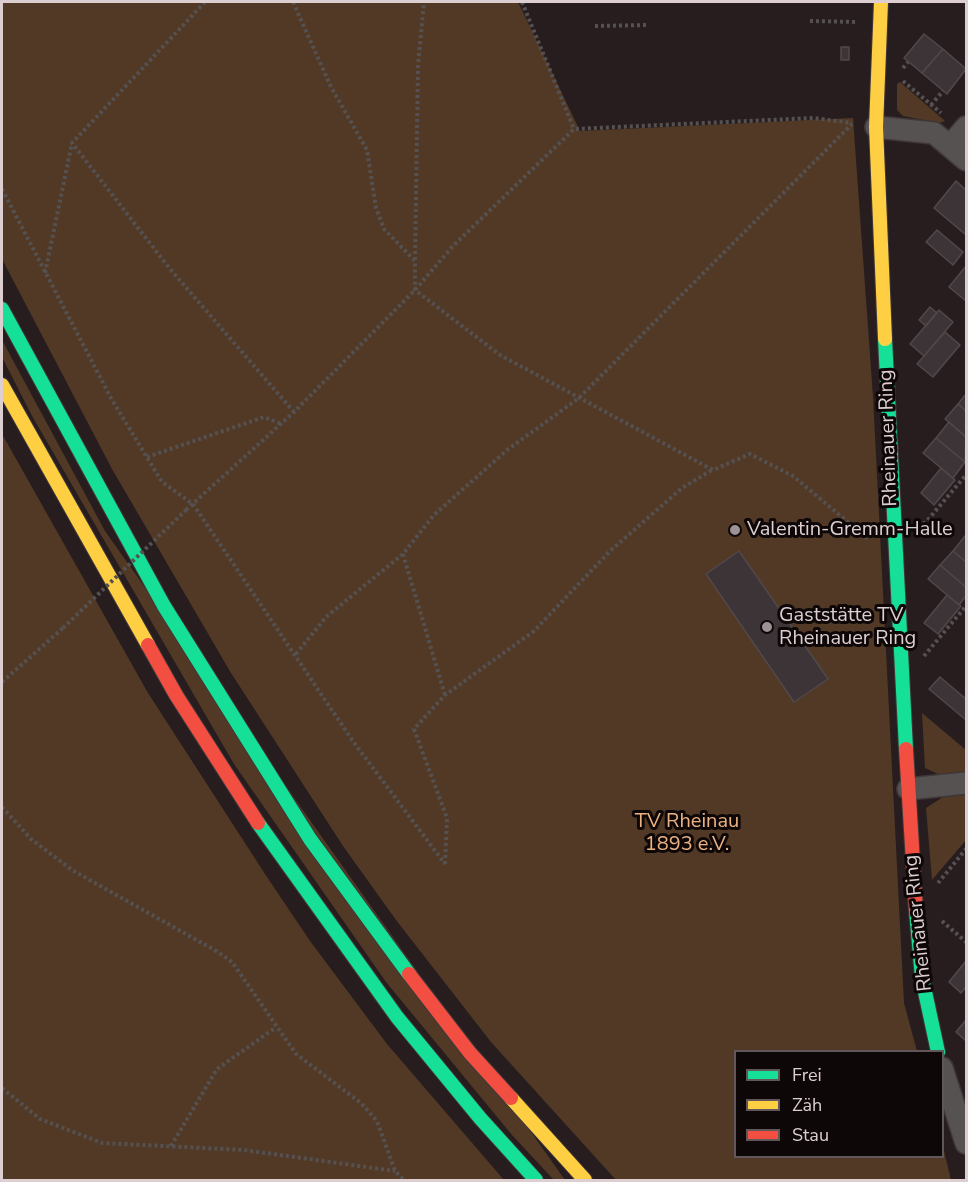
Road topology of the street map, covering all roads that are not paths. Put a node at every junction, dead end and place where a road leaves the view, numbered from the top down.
1 (880, 2) edge
2 (876, 127) junction
3 (960, 135) edge
4 (966, 160) edge
5 (2, 309) edge
6 (2, 385) edge
7 (966, 783) edge
8 (908, 789) junction
9 (938, 1050) edge
10 (944, 1074) edge
11 (966, 1143) edge
12 (536, 1180) edge
13 (585, 1180) edge

1 - 2 main road, Rheinauer Ring
2 - 3 street
2 - 8 main road, Rheinauer Ring
3 - 4 street
5 - 13 main road
6 - 12 main road
7 - 8 street
8 - 9 main road, Rheinauer Ring
10 - 11 street

